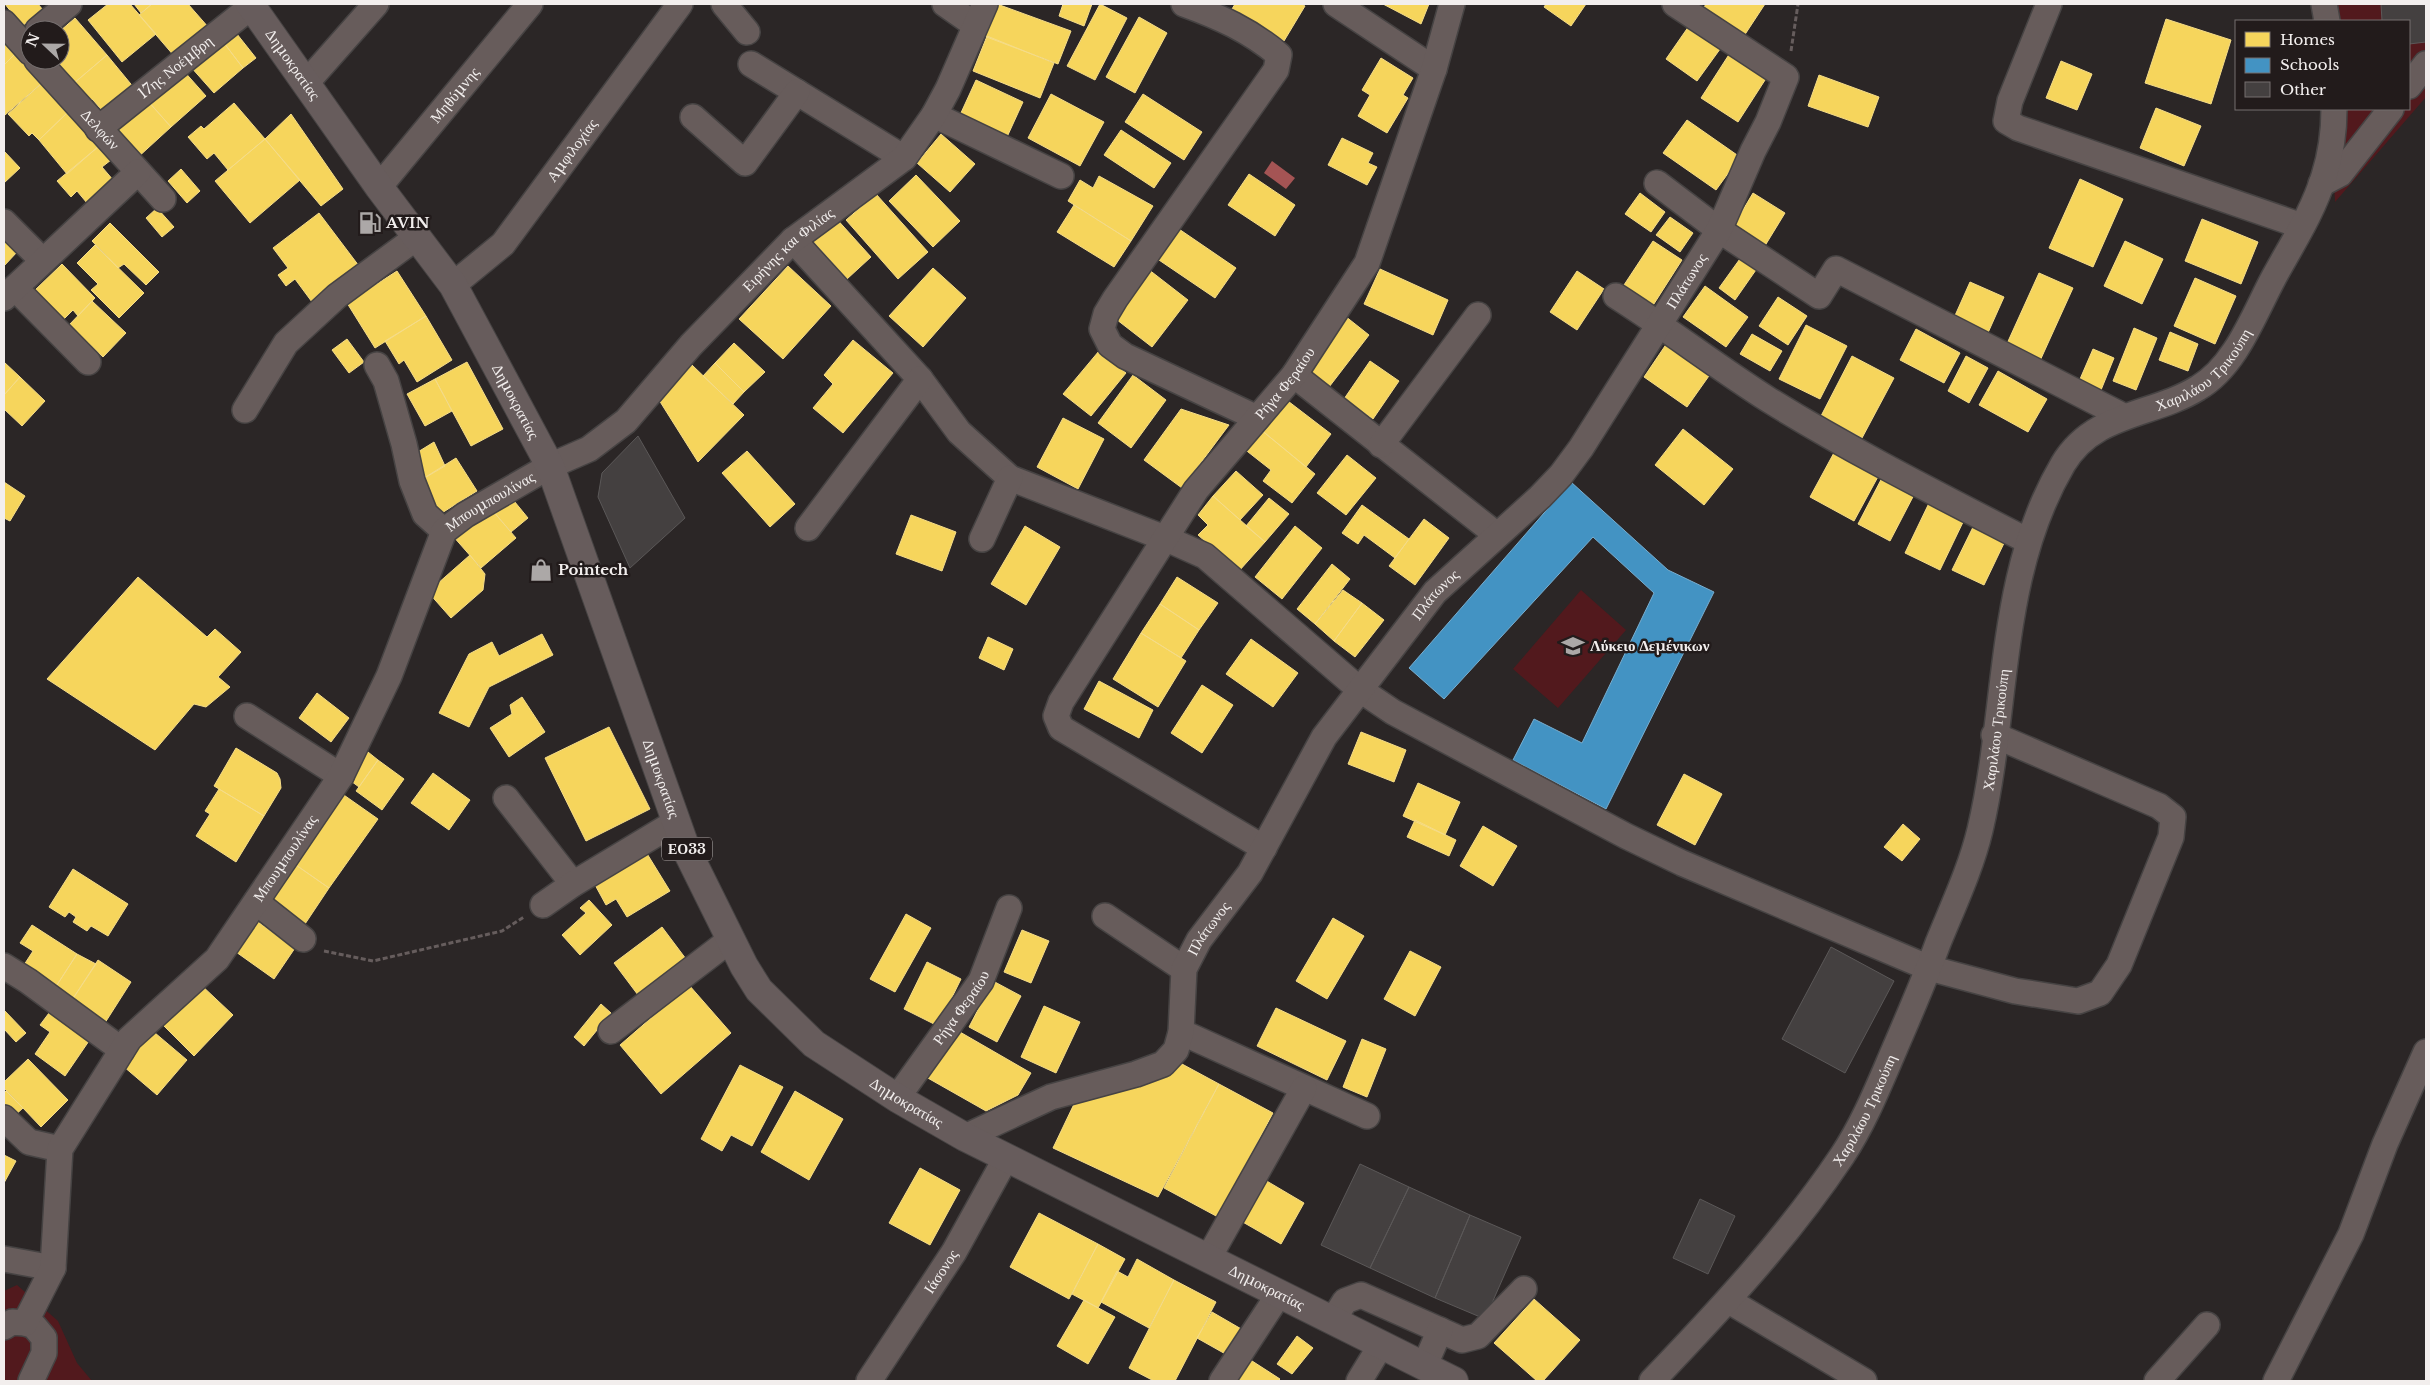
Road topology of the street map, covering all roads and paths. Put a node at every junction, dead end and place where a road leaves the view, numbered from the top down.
1 (69, 4) edge
2 (376, 4) edge
3 (530, 4) edge
4 (680, 4) edge
5 (724, 4) edge
6 (945, 4) edge
7 (1184, 4) edge
8 (1336, 4) edge
9 (1452, 4) edge
10 (1675, 4) edge
11 (1798, 4) edge
12 (2049, 4) edge
13 (2324, 4) edge
14 (251, 5) edge
15 (1223, 10) edge
16 (980, 14) edge
17 (54, 20) edge
18 (2327, 20) edge
19 (4, 22) edge
20 (747, 32) dead end
21 (20, 36) edge
22 (751, 64) dead end
23 (2426, 64) edge
24 (1434, 69) junction
25 (51, 70) edge
26 (1786, 76) junction
27 (307, 82) junction
28 (2410, 85) edge
29 (797, 92) junction
30 (2334, 110) edge
31 (2390, 110) edge
32 (934, 115) junction
33 (693, 117) dead end
34 (98, 129) junction
35 (904, 158) junction
36 (138, 172) junction
37 (1061, 176) dead end
38 (1657, 183) dead end
39 (2321, 184) junction
40 (379, 188) junction
41 (163, 200) dead end
42 (4, 222) edge
43 (2302, 226) junction
44 (1719, 230) junction
45 (417, 237) junction
46 (793, 240) junction
47 (43, 261) junction
48 (453, 285) junction
49 (9, 293) edge
50 (1616, 296) dead end
51 (1478, 315) dead end
52 (1659, 323) junction
53 (88, 362) dead end
54 (377, 365) dead end
55 (1294, 375) junction
56 (920, 379) junction
57 (245, 410) dead end
58 (2124, 416) junction
59 (1257, 418) junction
60 (1381, 445) junction
61 (550, 466) junction
62 (1010, 478) junction
63 (808, 528) dead end
64 (444, 531) junction
65 (1497, 535) junction
66 (982, 539) dead end
67 (1167, 539) junction
68 (2028, 541) junction
69 (1359, 689) junction
70 (247, 716) dead end
71 (1994, 735) junction
72 (341, 776) junction
73 (506, 798) dead end
74 (676, 822) junction
75 (1264, 848) junction
76 (573, 884) junction
77 (256, 902) junction
78 (543, 905) joint
79 (1008, 908) dead end
80 (1105, 916) dead end
81 (303, 939) joint
82 (730, 940) junction
83 (4, 966) edge
84 (1184, 968) junction
85 (1929, 968) junction
86 (611, 1030) dead end
87 (1181, 1032) junction
88 (122, 1050) junction
89 (2426, 1052) edge
90 (1304, 1088) junction
91 (897, 1098) junction
92 (1367, 1116) dead end
93 (4, 1118) edge
94 (965, 1137) junction
95 (60, 1149) junction
96 (1006, 1158) junction
97 (1209, 1257) junction
98 (4, 1259) edge
99 (53, 1268) junction
100 (1524, 1289) dead end
101 (1279, 1294) junction
102 (1729, 1301) junction
103 (1333, 1320) junction
104 (14, 1325) edge
105 (2207, 1325) dead end
106 (1440, 1330) junction
107 (1381, 1345) junction
108 (1424, 1366) junction
109 (31, 1381) edge
110 (869, 1381) edge
111 (1222, 1381) edge
112 (1359, 1381) edge
113 (1454, 1381) edge
114 (1652, 1381) edge
115 (1864, 1381) edge
116 (2157, 1381) edge
117 (2276, 1381) edge

1 - 17 street
2 - 27 street
3 - 40 street, Μηθύμνης
4 - 48 street, Αμφιλοχίας
5 - 20 street
6 - 16 street
7 - 15 street
8 - 24 street
9 - 24 street, Ρήγα Φεραίου
10 - 26 street
11 - 26 path
12 - 43 street
13 - 18 street
14 - 27 main road, Δημοκρατίας / ΕΟ33
14 - 34 street, 17ης Νοέμβρη
15 - 59 street
16 - 32 street, Ειρήνης και Φιλίας
19 - 21 street, Δελφών
22 - 29 street
23 - 28 street
24 - 55 street, Ρήγα Φεραίου
25 - 34 street, Δελφών
26 - 44 street, Πλάτωνος
27 - 40 main road, Δημοκρατίας / ΕΟ33
29 - 33 street
29 - 35 street
30 - 39 street, Χαριλάου Τρικούπη
31 - 39 street
32 - 35 street, Ειρήνης και Φιλίας
32 - 37 street
34 - 36 street, Δελφών
35 - 46 street, Ειρήνης και Φιλίας
36 - 41 street, Δελφών
36 - 47 street
38 - 44 street
39 - 43 street, Χαριλάου Τρικούπη
40 - 45 main road, Δημοκρατίας / ΕΟ33
42 - 47 street
43 - 58 street, Χαριλάου Τρικούπη
44 - 52 street, Πλάτωνος
44 - 58 street
45 - 48 main road, Δημοκρατίας / ΕΟ33
45 - 57 street
46 - 56 street
46 - 61 street, Ειρήνης και Φιλίας
47 - 49 street
48 - 61 main road, Δημοκρατίας / ΕΟ33
49 - 53 street
50 - 52 street
51 - 60 street
52 - 65 street, Πλάτωνος
52 - 68 street
54 - 64 street
55 - 59 street, Ρήγα Φεραίου
55 - 60 street
56 - 62 street
56 - 63 street
58 - 68 street, Χαριλάου Τρικούπη
59 - 67 street, Ρήγα Φεραίου
60 - 65 street
61 - 64 street, Μπουμπουλίνας
61 - 74 main road, Δημοκρατίας / ΕΟ33
62 - 66 street
62 - 67 street
64 - 72 street, Μπουμπουλίνας
65 - 69 street, Πλάτωνος
67 - 69 street
67 - 75 street, Ρήγα Φεραίου
68 - 71 street, Χαριλάου Τρικούπη
69 - 75 street, Πλάτωνος
69 - 85 street
70 - 72 street
71 - 85 street, Χαριλάου Τρικούπη
71 - 85 street
72 - 77 street, Μπουμπουλίνας
73 - 76 street
74 - 76 street
74 - 82 main road, Δημοκρατίας / ΕΟ33
75 - 84 street, Πλάτωνος
76 - 78 street
77 - 81 street
77 - 88 street, Μπουμπουλίνας
78 - 81 path
79 - 91 street, Ρήγα Φεραίου
80 - 84 street
82 - 86 street
82 - 91 main road, Δημοκρατίας / ΕΟ33
83 - 88 street
84 - 87 street, Πλάτωνος
85 - 102 street, Χαριλάου Τρικούπη
87 - 90 street
87 - 94 street, Πλάτωνος
88 - 95 street, Μπουμπουλίνας
89 - 117 street
90 - 92 street
90 - 97 street
91 - 94 main road, Δημοκρατίας / ΕΟ33
93 - 95 street
94 - 96 main road, Δημοκρατίας / ΕΟ33
95 - 99 street, Μπουμπουλίνας
96 - 97 main road, Δημοκρατίας / ΕΟ33
96 - 110 street, Ιάσονος
97 - 101 main road, Δημοκρατίας / ΕΟ33
98 - 99 street
99 - 104 street
100 - 106 street
101 - 103 main road, Δημοκρατίας / ΕΟ33
101 - 111 street
102 - 114 street, Χαριλάου Τρικούπη
102 - 115 street
103 - 106 street
103 - 107 main road, Δημοκρατίας / ΕΟ33
104 - 109 street
105 - 116 street
106 - 108 street
107 - 108 main road, Δημοκρατίας / ΕΟ33
107 - 112 street
108 - 113 main road, Δημοκρατίας / ΕΟ33

